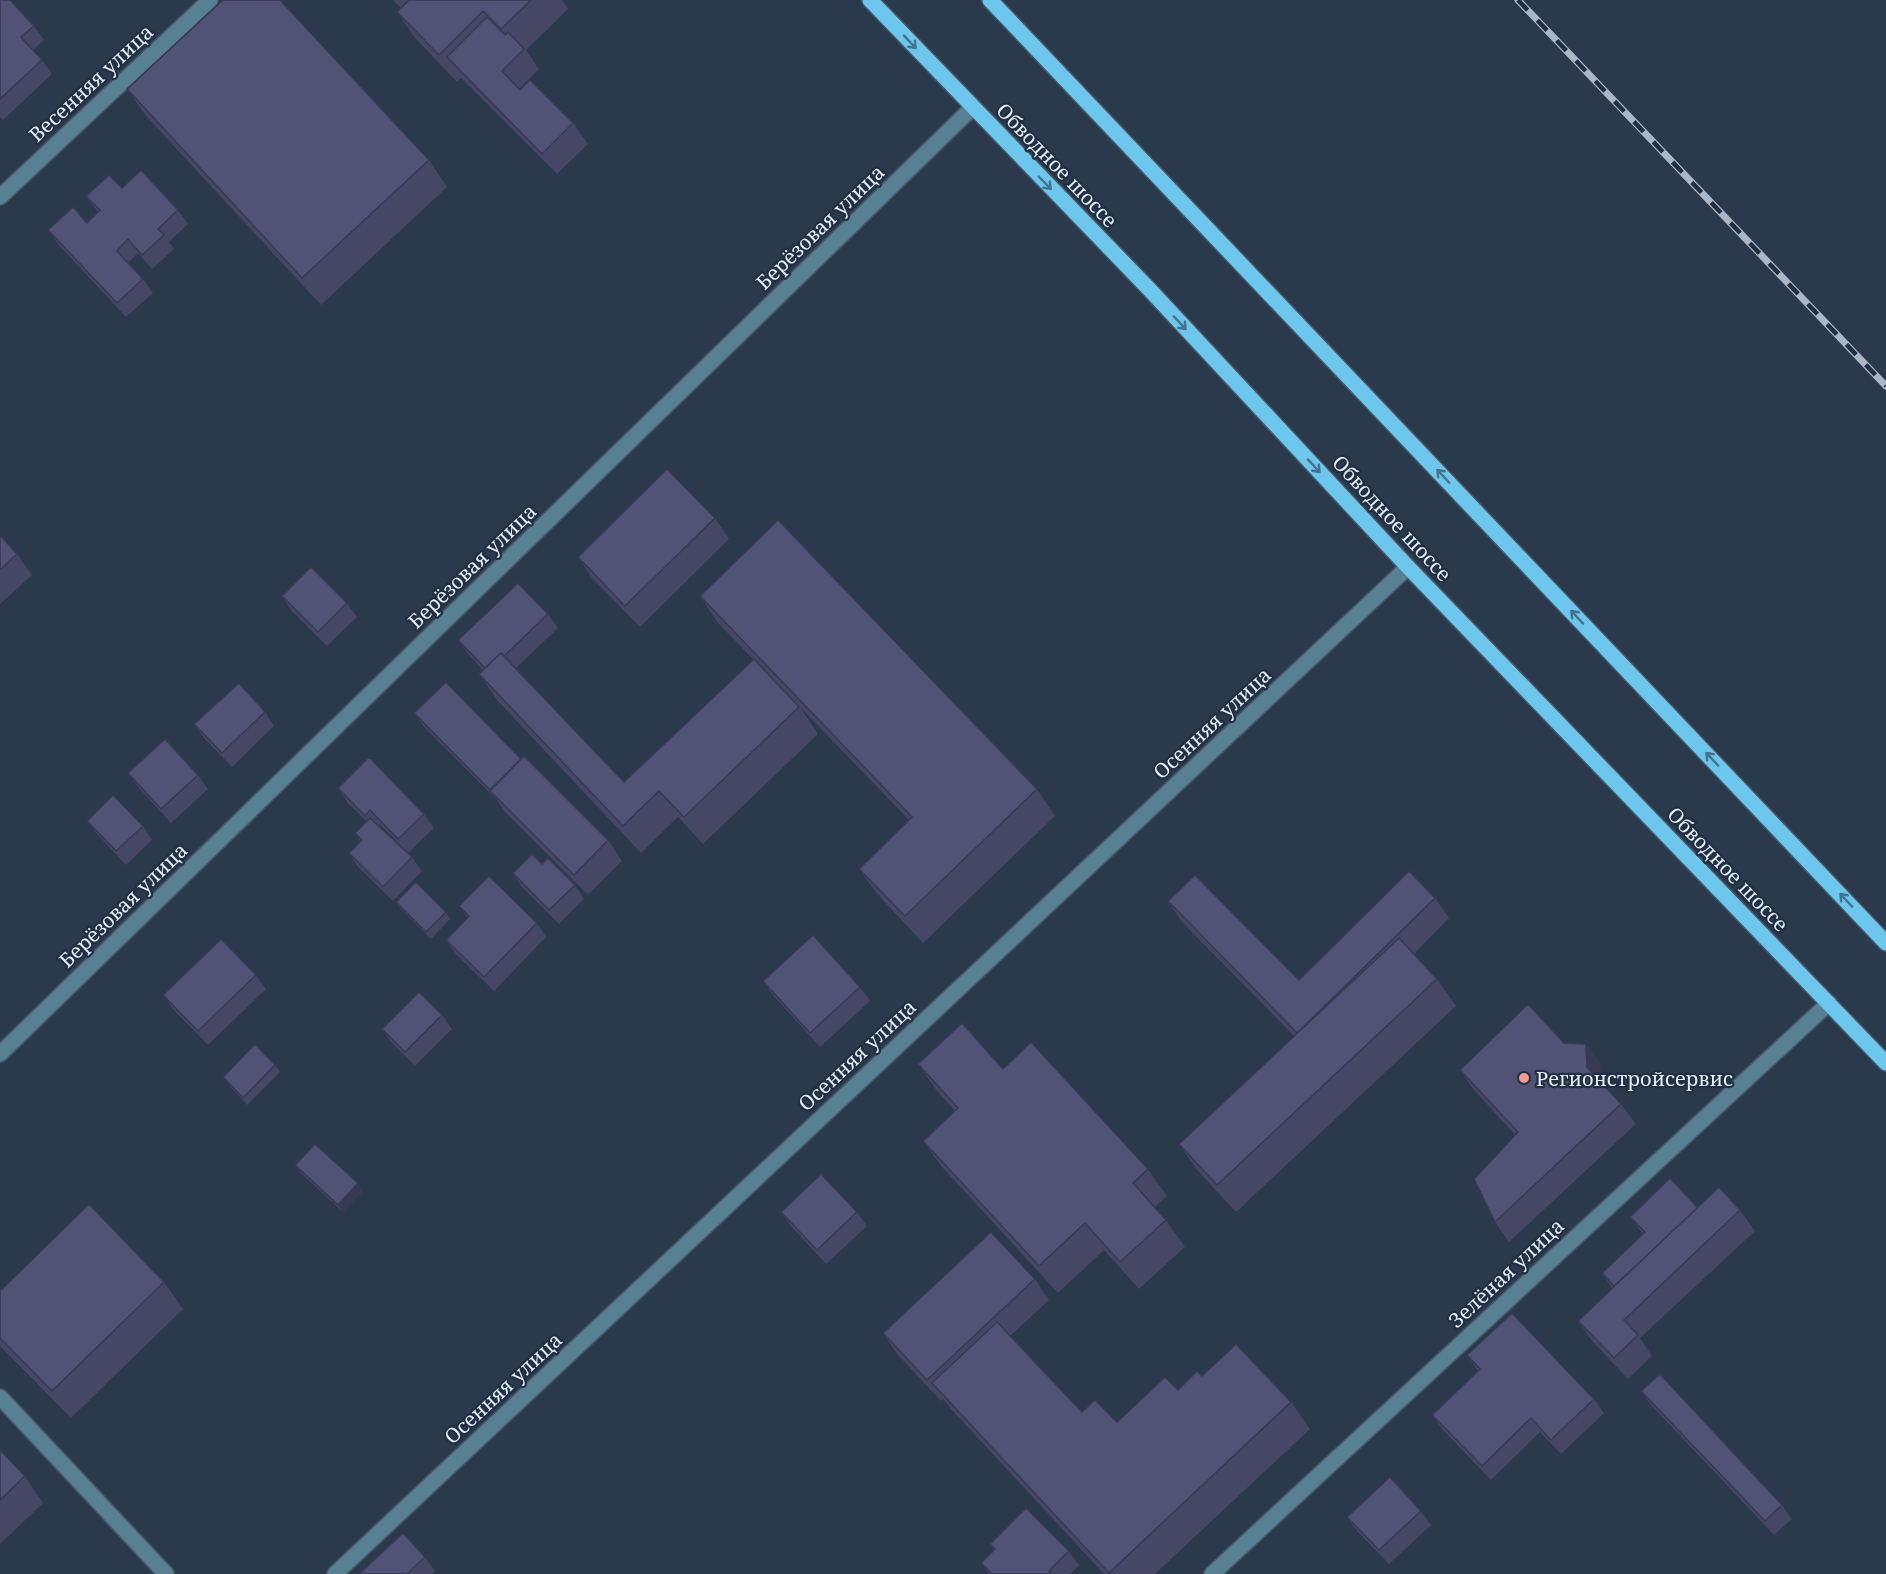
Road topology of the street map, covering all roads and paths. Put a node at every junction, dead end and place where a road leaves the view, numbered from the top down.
1 (210, 0) edge
2 (870, 0) edge
3 (990, 0) edge
4 (972, 108) junction
5 (0, 197) edge
6 (1408, 567) junction
7 (1886, 943) edge
8 (1829, 1003) junction
9 (0, 1054) edge
10 (1886, 1063) edge
11 (0, 1397) edge
12 (166, 1574) edge
13 (335, 1574) edge
14 (1212, 1574) edge

1 - 5 street, Весенняя улица
2 -> 4 main road, Обводное шоссе
7 -> 3 main road
4 -> 6 main road, Обводное шоссе
4 - 9 street, Берёзовая улица
6 - 8 main road, Обводное шоссе
6 - 13 street, Осенняя улица
8 - 10 main road, Обводное шоссе
8 - 14 street, Зелёная улица
11 - 12 street

